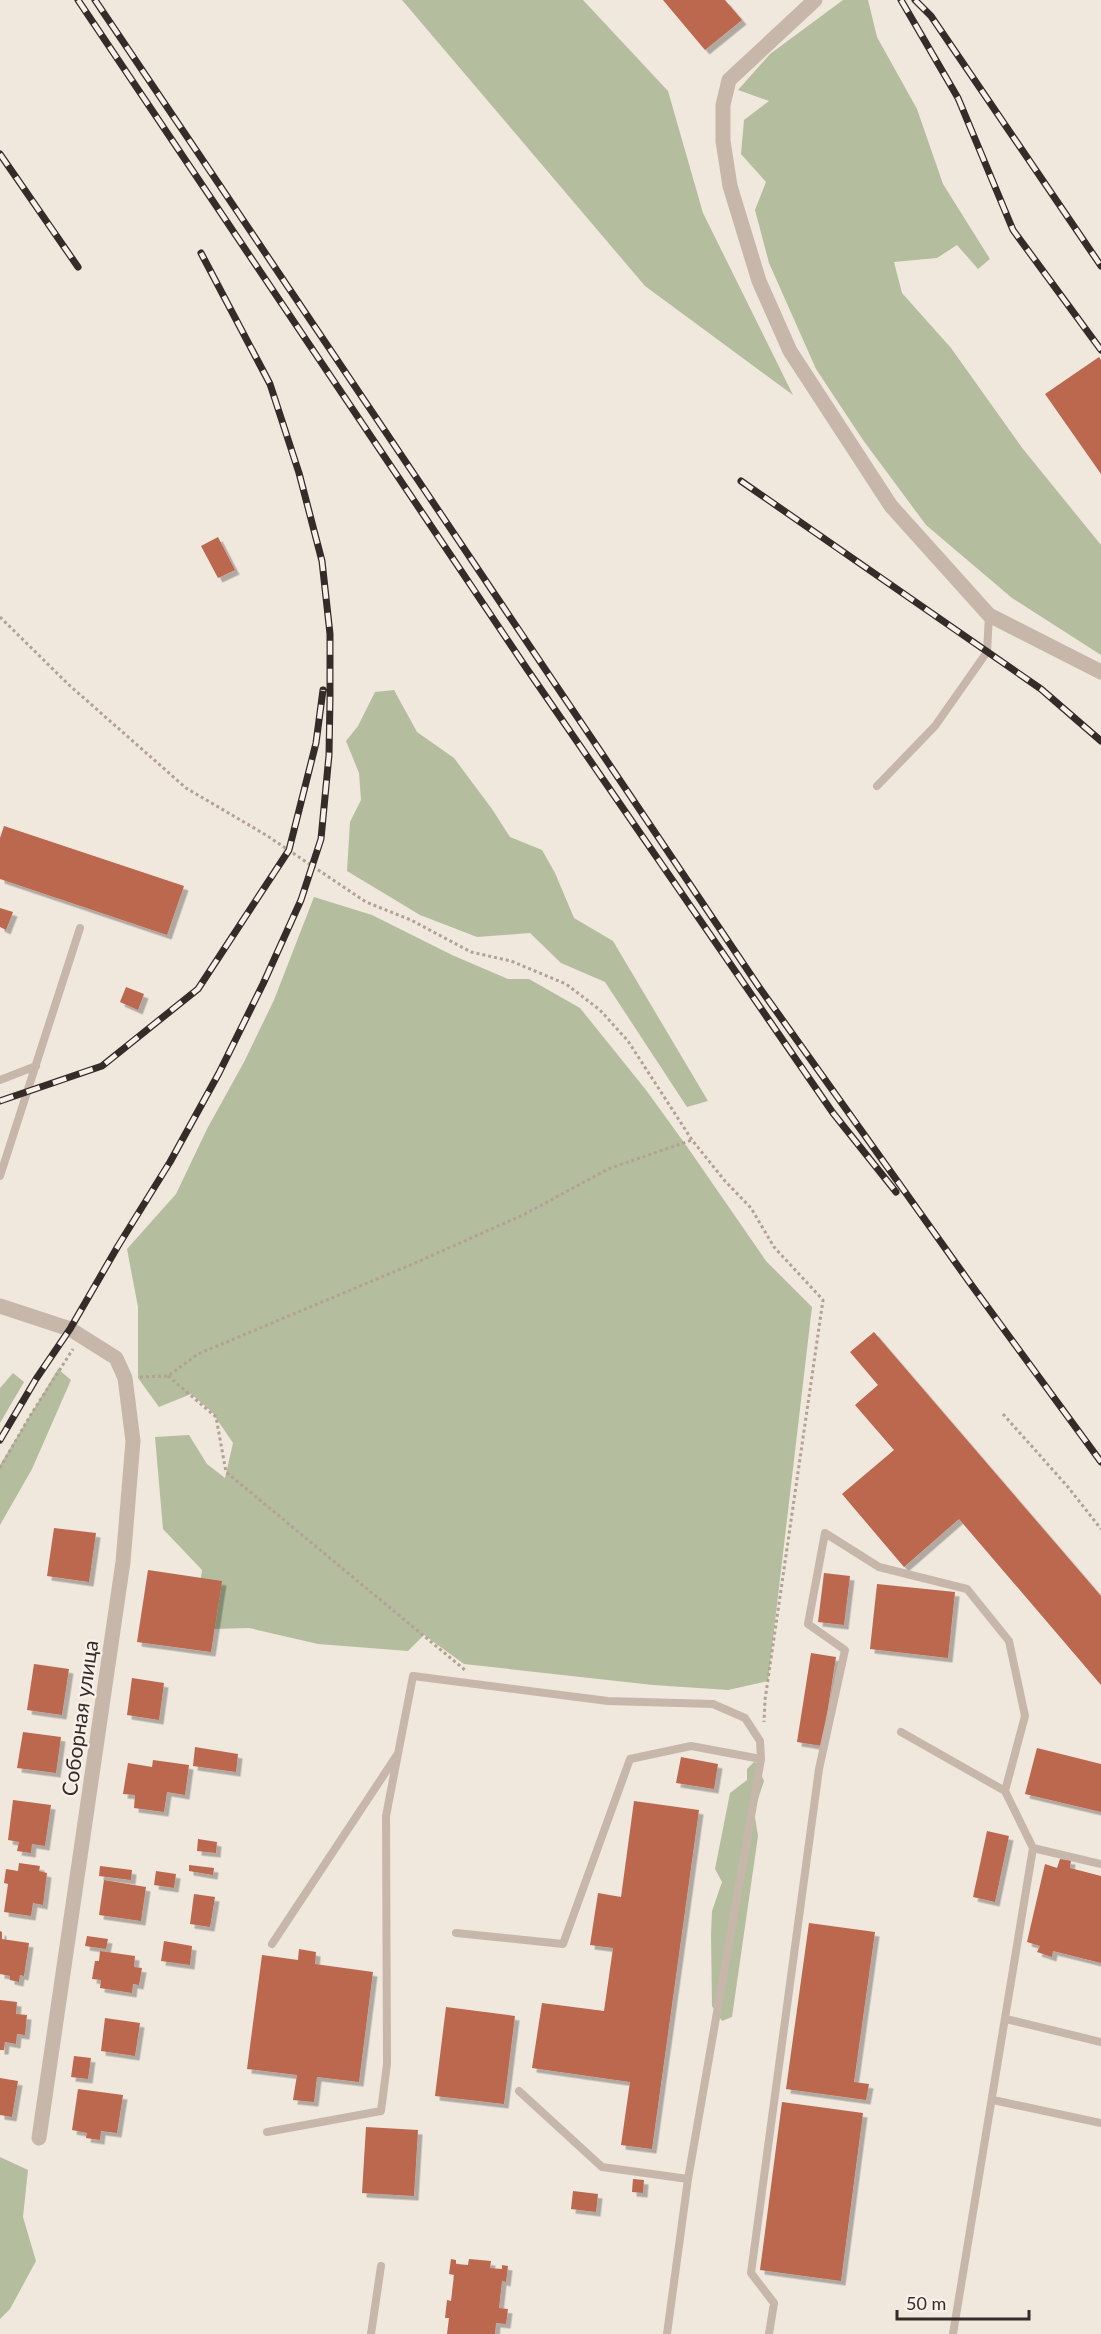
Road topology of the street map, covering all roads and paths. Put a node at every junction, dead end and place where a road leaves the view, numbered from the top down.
1 (815, 0) edge
2 (989, 615) junction
3 (0, 617) edge
4 (1101, 672) edge
5 (877, 786) dead end
6 (80, 928) dead end
7 (36, 1066) junction
8 (0, 1080) edge
9 (692, 1140) junction
10 (0, 1176) edge
11 (0, 1306) edge
12 (76, 1332) junction
13 (168, 1376) junction
14 (125, 1378) junction
15 (1003, 1414) dead end
16 (0, 1468) edge
17 (1101, 1529) edge
18 (483, 1686) junction
19 (764, 1724) dead end
20 (901, 1732) dead end
21 (399, 1751) junction
22 (761, 1759) junction
23 (1005, 1791) junction
24 (1033, 1848) junction
25 (1101, 1864) edge
26 (456, 1933) dead end
27 (272, 1944) dead end
28 (1006, 2019) junction
29 (1101, 2042) edge
30 (519, 2091) dead end
31 (993, 2100) junction
32 (1101, 2123) edge
33 (267, 2132) dead end
34 (39, 2138) dead end
35 (688, 2179) junction
36 (381, 2266) dead end
37 (371, 2334) edge
38 (667, 2334) edge
39 (769, 2334) edge
40 (953, 2334) edge

1 - 2 street
2 - 4 street
2 - 5 lane
3 - 9 path
6 - 7 lane
7 - 8 lane
7 - 10 lane
9 - 13 path
9 - 19 path
11 - 12 street, Соборная улица
12 - 14 street, Соборная улица
12 - 16 path
13 - 14 path
13 - 18 path
14 - 34 street, Соборная улица
15 - 17 path
18 - 21 lane
18 - 22 lane
20 - 23 lane
21 - 27 lane
21 - 33 lane
22 - 26 lane
22 - 35 lane
23 - 24 lane
23 - 39 lane
24 - 25 lane
24 - 28 lane
28 - 29 lane
28 - 31 lane
30 - 35 lane
31 - 32 lane
31 - 40 lane
35 - 38 lane
36 - 37 lane

